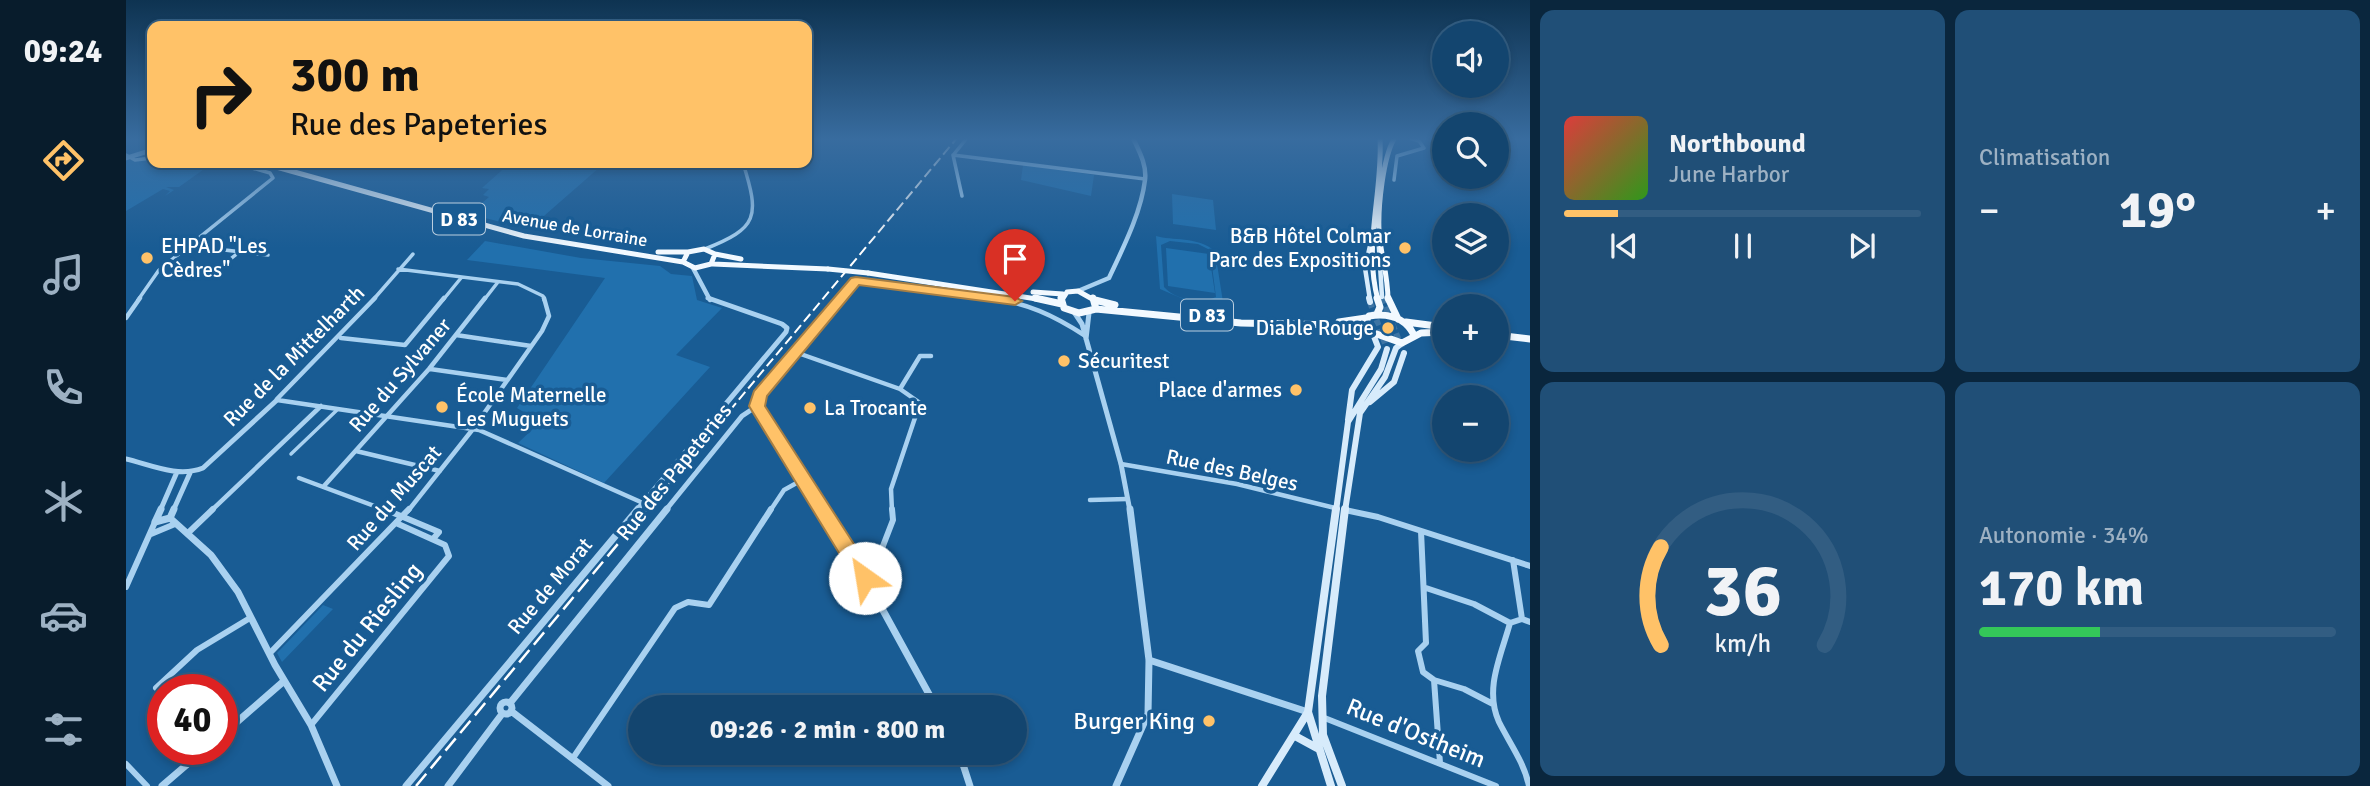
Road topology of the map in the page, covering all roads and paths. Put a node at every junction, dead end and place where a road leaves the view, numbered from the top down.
1 (271, 175) edge
2 (304, 175) edge
3 (320, 175) edge
4 (746, 175) edge
5 (957, 175) edge
6 (1110, 175) edge
7 (1145, 175) edge
8 (1379, 175) edge
9 (1384, 175) edge
10 (1395, 175) edge
11 (1145, 179) junction
12 (1394, 180) dead end
13 (962, 196) dead end
14 (1378, 230) junction
15 (1372, 237) junction
16 (718, 242) junction
17 (189, 246) junction
18 (704, 249) junction
19 (239, 252) junction
20 (688, 252) junction
21 (714, 253) junction
22 (413, 254) dead end
23 (268, 255) dead end
24 (683, 262) junction
25 (223, 265) dead end
26 (710, 266) junction
27 (693, 268) junction
28 (829, 268) junction
29 (398, 269) junction
30 (869, 271) junction
31 (461, 277) junction
32 (701, 281) junction
33 (498, 282) junction
34 (1093, 286) junction
35 (1078, 292) junction
36 (1063, 294) junction
37 (1382, 297) tunnel mouth
38 (1093, 298) junction
39 (1370, 302) tunnel mouth
40 (1062, 304) junction
41 (1092, 311) junction
42 (1074, 312) junction
43 (1377, 314) junction
44 (126, 318) edge
45 (1366, 318) junction
46 (1401, 320) junction
47 (1082, 324) junction
48 (1432, 325) edge
49 (1071, 328) junction
50 (1432, 333) edge
51 (1373, 334) junction
52 (456, 335) junction
53 (1414, 335) junction
54 (1509, 335) edge
55 (1084, 337) junction
56 (1530, 337) edge
57 (340, 338) junction
58 (1402, 343) junction
59 (532, 346) junction
60 (1387, 349) tunnel mouth
61 (795, 352) junction
62 (1404, 353) tunnel mouth
63 (931, 356) dead end
64 (429, 369) junction
65 (507, 380) junction
66 (900, 389) junction
67 (277, 400) junction
68 (1368, 403) junction
69 (321, 406) junction
70 (757, 406) junction
71 (338, 408) junction
72 (387, 415) junction
73 (1348, 422) junction
74 (473, 429) junction
75 (356, 451) junction
76 (291, 454) dead end
77 (126, 459) edge
78 (1121, 464) junction
79 (441, 471) junction
80 (177, 472) junction
81 (190, 473) junction
82 (299, 478) dead end
83 (802, 480) junction
84 (324, 486) junction
85 (1127, 499) junction
86 (1090, 500) dead end
87 (644, 503) junction
88 (1335, 508) junction
89 (1345, 510) junction
90 (403, 517) junction
91 (173, 521) junction
92 (155, 522) junction
93 (397, 523) junction
94 (1421, 531) junction
95 (187, 533) junction
96 (150, 535) junction
97 (433, 539) junction
98 (1513, 560) junction
99 (1530, 566) edge
100 (868, 583) junction
101 (126, 587) edge
102 (1426, 588) junction
103 (251, 617) junction
104 (1522, 619) junction
105 (1530, 622) edge
106 (1510, 623) junction
107 (269, 653) junction
108 (1149, 660) junction
109 (171, 674) edge
110 (1434, 680) junction
111 (284, 681) junction
112 (929, 695) edge
113 (1493, 704) junction
114 (511, 707) junction
115 (1308, 712) junction
116 (1322, 717) junction
117 (238, 721) edge
118 (311, 726) junction
119 (1295, 736) junction
120 (1317, 748) junction
121 (573, 758) junction
122 (1440, 763) junction
123 (126, 764) edge
124 (186, 765) edge
125 (963, 765) edge
126 (1529, 781) edge
127 (148, 786) edge
128 (162, 786) edge
129 (337, 786) edge
130 (406, 786) edge
131 (447, 786) edge
132 (608, 786) edge
133 (970, 786) edge
134 (1116, 786) edge
135 (1262, 786) edge
136 (1331, 786) edge
137 (1342, 786) edge
138 (1496, 786) edge

1 - 17 street
2 - 24 main road, Avenue de Lorraine / D 83
3 - 20 main road, Avenue de Lorraine / D 83
4 - 16 street
5 - 13 street
6 - 11 street
7 - 11 street
8 - 15 main road
9 - 14 main road
10 - 12 street
11 - 34 street
14 - 37 main road
14 - 46 main road
15 - 39 main road
15 - 43 main road
16 - 18 street
16 - 21 street
17 - 19 street
17 - 44 street
18 - 20 main road, Avenue de Lorraine
18 - 21 main road
19 - 23 street
19 - 25 street
20 - 24 main road
21 - 26 main road
21 - 28 main road
22 - 29 street, Rue de la Mittelharth
24 - 27 main road
26 - 27 main road
26 - 28 main road
26 - 32 street
27 - 32 street, Rue de Morat
28 - 30 main road, bridge
29 - 31 street, Rue du Muscat
29 - 57 street, Rue de la Mittelharth
30 - 36 main road
30 - 40 main road
31 - 33 street, Rue du Muscat
31 - 57 street
32 - 87 street, Rue de Morat
33 - 52 street, Rue du Sylvaner
33 - 59 street, Rue du Muscat
34 - 35 street
34 - 38 street
35 - 36 main road
35 - 38 main road
36 - 40 main road
38 - 41 main road
38 - 45 main road, D 83
40 - 42 main road
41 - 42 main road
41 - 51 main road, D 83
41 - 55 street
42 - 47 street
43 - 45 main road
43 - 46 main road
45 - 51 main road
46 - 48 main road
46 - 53 main road
47 - 49 street
47 - 55 street
49 - 55 street, Rue des Papeteries
49 - 61 street, Rue des Papeteries
50 - 53 main road
51 - 58 main road
51 - 73 main road
52 - 59 street
52 - 64 street, Rue du Sylvaner
53 - 58 main road
54 - 56 main road
55 - 78 street
57 - 67 street, Rue de la Mittelharth
58 - 68 main road
59 - 65 street, Rue du Muscat
60 - 73 main road
61 - 66 street
61 - 70 street, Rue des Papeteries
62 - 68 main road
63 - 66 street
64 - 65 street
64 - 72 street, Rue du Sylvaner
65 - 74 street, Rue du Muscat
66 - 100 street
67 - 69 street
67 - 81 street, Rue de la Mittelharth
68 - 89 main road
69 - 71 street
69 - 95 street
70 - 83 street
70 - 114 street, Rue des Papeteries
71 - 72 street
71 - 76 street
72 - 74 street
72 - 75 street, Rue du Sylvaner
73 - 88 main road
74 - 79 street, Rue du Muscat
74 - 87 street
75 - 79 street
75 - 84 street, Rue du Sylvaner
77 - 80 street
78 - 85 street
78 - 88 street, Rue des Belges
79 - 90 street, Rue du Muscat
80 - 81 street
80 - 92 street
81 - 91 street
82 - 84 street
83 - 100 street
83 - 121 street
84 - 90 street
85 - 86 street
85 - 108 street
87 - 130 street, Rue de Morat
88 - 89 main road
88 - 115 main road
89 - 94 street
89 - 116 main road
90 - 93 street, Rue du Muscat
90 - 97 street
91 - 92 street
91 - 95 street
91 - 96 street
92 - 96 street
93 - 97 street
93 - 107 street, Rue du Muscat
94 - 98 street
94 - 102 street
95 - 103 street
96 - 101 street
97 - 118 street, Rue du Riesling
98 - 99 street
98 - 104 street
100 - 112 street
102 - 106 street
102 - 110 street
103 - 107 street
103 - 109 street
104 - 105 street
104 - 106 street
106 - 113 street
107 - 111 street
108 - 115 street
108 - 134 street
110 - 113 street
110 - 122 street
111 - 117 street
111 - 118 street
113 - 126 street
114 - 121 street
114 - 131 street
115 - 116 main road
115 - 119 main road
115 - 120 main road
116 - 122 street, Rue d'Ostheim
116 - 137 main road
118 - 129 street
119 - 120 main road
119 - 135 main road
120 - 136 main road
121 - 132 street
122 - 138 street, Rue d'Ostheim
123 - 127 street
124 - 128 street
125 - 133 street

